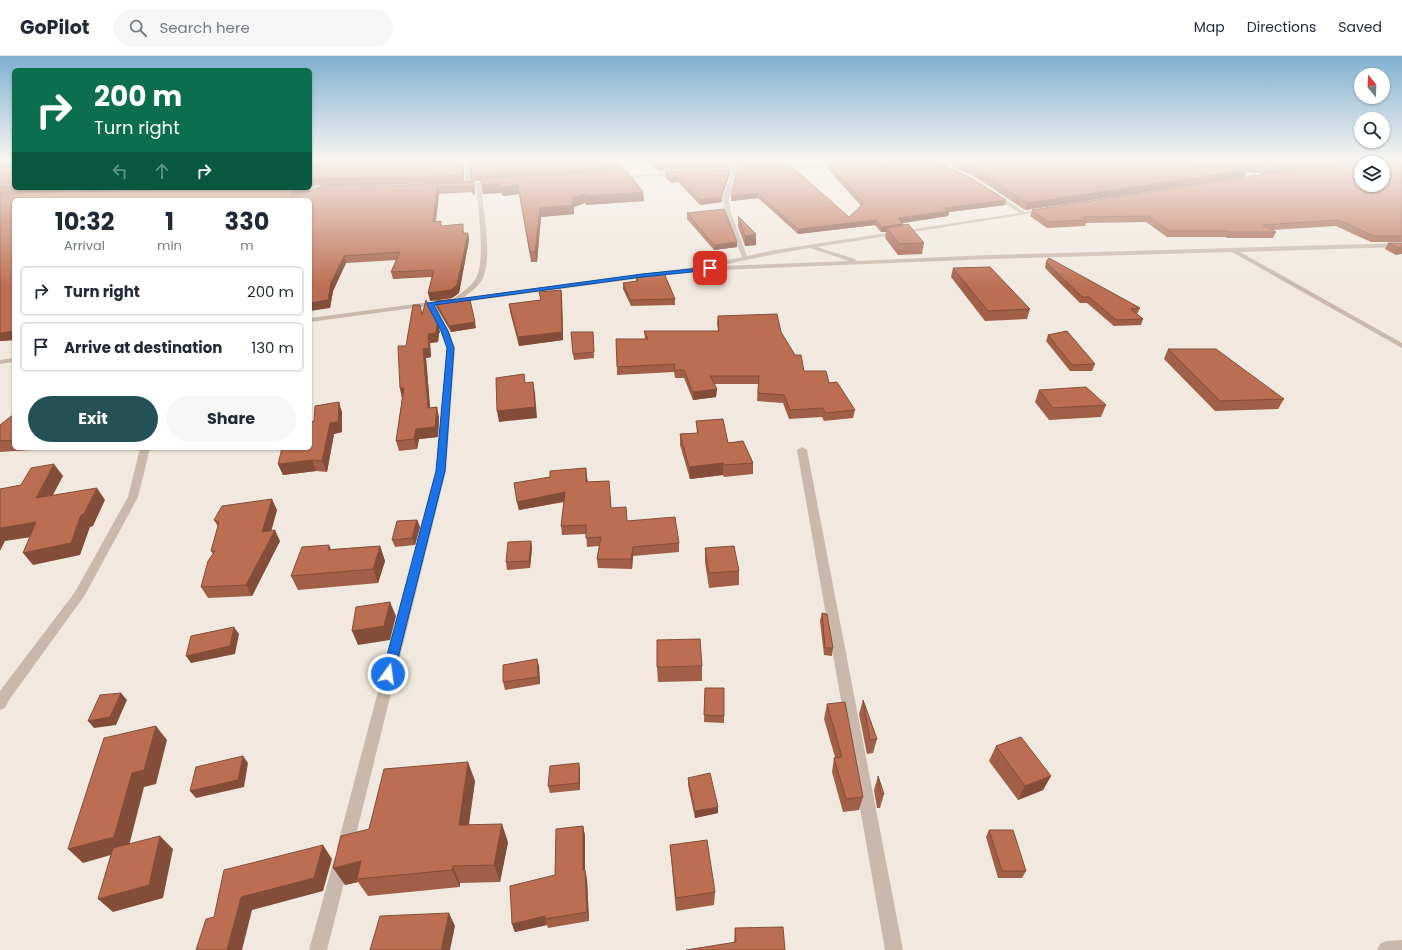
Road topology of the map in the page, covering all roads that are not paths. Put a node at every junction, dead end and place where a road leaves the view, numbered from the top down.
1 (479, 203) edge
2 (727, 203) edge
3 (1007, 203) edge
4 (1048, 211) edge
5 (1024, 214) junction
6 (1402, 245) edge
7 (810, 247) junction
8 (1235, 250) junction
9 (745, 258) junction
10 (861, 263) junction
11 (694, 269) junction
12 (454, 301) junction
13 (430, 304) junction
14 (312, 320) edge
15 (1402, 346) edge
16 (12, 360) edge
17 (0, 362) edge
18 (145, 450) edge
19 (802, 450) dead end
20 (0, 704) edge
21 (1402, 948) edge
22 (318, 950) edge
23 (894, 950) edge
24 (1386, 950) edge

1 - 12 street
2 - 9 street
3 - 5 street
4 - 5 street
5 - 7 street
6 - 8 street
7 - 9 street
7 - 10 street
8 - 10 street
8 - 15 street
9 - 11 street
10 - 11 street
11 - 12 street
12 - 13 street
13 - 14 street
13 - 22 street
16 - 17 street
18 - 20 street
19 - 23 street
21 - 24 street

